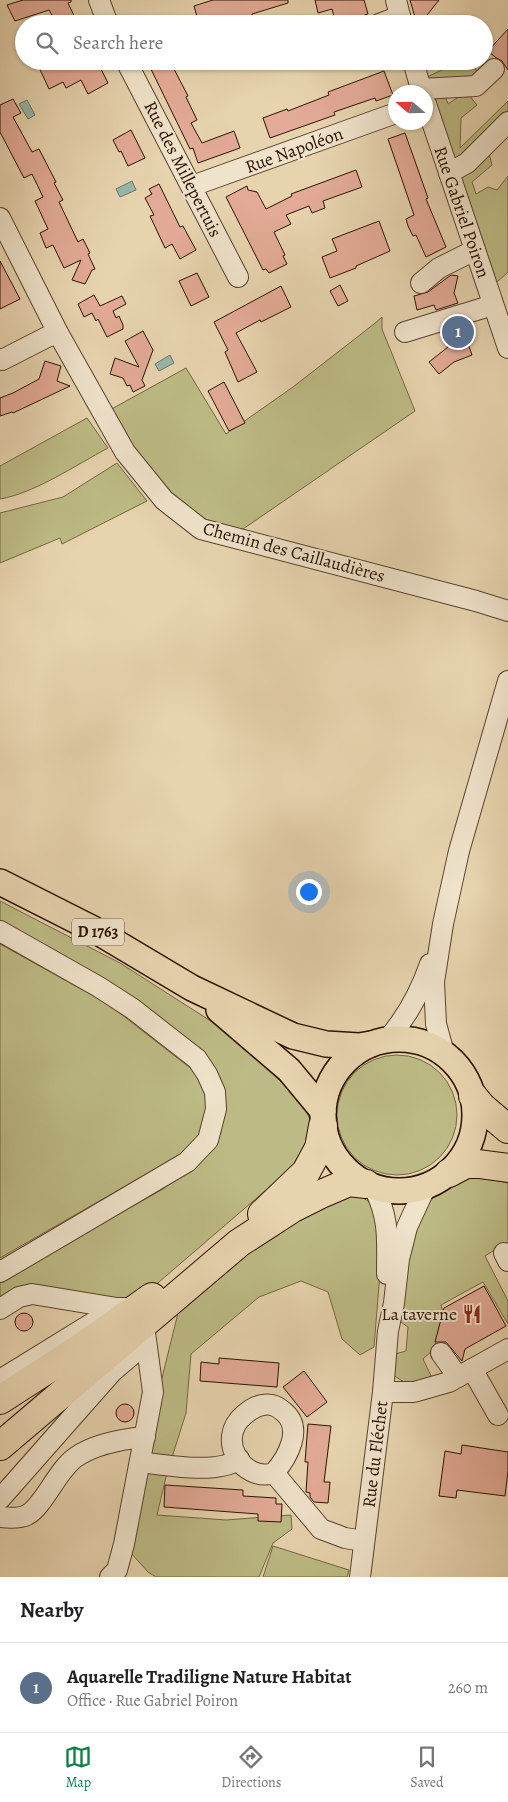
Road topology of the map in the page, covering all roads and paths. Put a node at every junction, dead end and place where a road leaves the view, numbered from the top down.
1 (100, 0) edge
2 (105, 15) edge
3 (131, 70) edge
4 (416, 70) edge
5 (493, 70) edge
6 (420, 85) edge
7 (433, 93) edge
8 (388, 116) edge
9 (508, 122) edge
10 (433, 125) edge
11 (449, 173) junction
12 (192, 186) junction
13 (0, 218) edge
14 (475, 250) junction
15 (238, 277) dead end
16 (421, 283) dead end
17 (493, 305) junction
18 (406, 332) dead end
19 (58, 333) junction
20 (508, 348) edge
21 (0, 359) edge
22 (508, 611) edge
23 (508, 681) edge
24 (0, 882) edge
25 (443, 924) junction
26 (0, 931) edge
27 (192, 988) junction
28 (379, 1042) junction
29 (444, 1053) junction
30 (473, 1096) junction
31 (323, 1118) junction
32 (508, 1129) edge
33 (508, 1168) edge
34 (449, 1173) junction
35 (370, 1186) junction
36 (425, 1188) junction
37 (0, 1272) edge
38 (0, 1309) edge
39 (136, 1321) junction
40 (388, 1331) junction
41 (441, 1353) dead end
42 (506, 1354) edge
43 (465, 1373) junction
44 (0, 1380) edge
45 (383, 1392) junction
46 (0, 1400) edge
47 (498, 1415) dead end
48 (145, 1437) junction
49 (0, 1446) edge
50 (239, 1459) junction
51 (140, 1462) junction
52 (274, 1473) junction
53 (0, 1499) edge
54 (0, 1517) edge
55 (364, 1542) junction
56 (110, 1577) edge
57 (360, 1577) edge

1 - 2 street
3 - 12 street, Rue des Millepertuis
4 - 6 street, Rue Gabriel Poiron
5 - 7 street
8 - 12 street, Rue Napoléon
9 - 11 street
10 - 11 street, Rue Gabriel Poiron
11 - 14 street, Rue Gabriel Poiron
12 - 15 street, Rue des Millepertuis
13 - 19 street, Chemin des Caillaudières
14 - 16 street
14 - 17 street, Rue Gabriel Poiron
17 - 18 street
17 - 20 street, Rue Gabriel Poiron
19 - 21 street
19 - 22 street, Chemin des Caillaudières
23 - 25 street
24 - 27 main road, D 1763
25 - 28 street
25 - 29 street
26 - 37 street
27 - 28 main road, D 1763
27 - 31 main road, D 1763
28 - 29 main road
28 - 31 main road
29 - 30 main road
30 - 32 highway
30 - 34 main road
31 - 35 main road
31 - 39 highway
33 - 34 highway
34 - 36 main road
35 - 36 main road
35 - 39 highway
35 - 40 street, Rue du Fléchet
36 - 40 street, Rue du Fléchet
38 - 39 street
39 - 44 street
39 - 46 highway
39 - 48 street
39 - 49 highway
39 - 53 street
40 - 45 street, Rue du Fléchet
41 - 43 street
42 - 43 street
43 - 45 street
43 - 47 street
45 - 55 street, Rue du Fléchet
48 - 51 street
48 - 54 street
50 - 51 street
50 - 52 street
50 - 52 street
51 - 56 street
52 - 55 street
55 - 57 street, Rue du Fléchet

